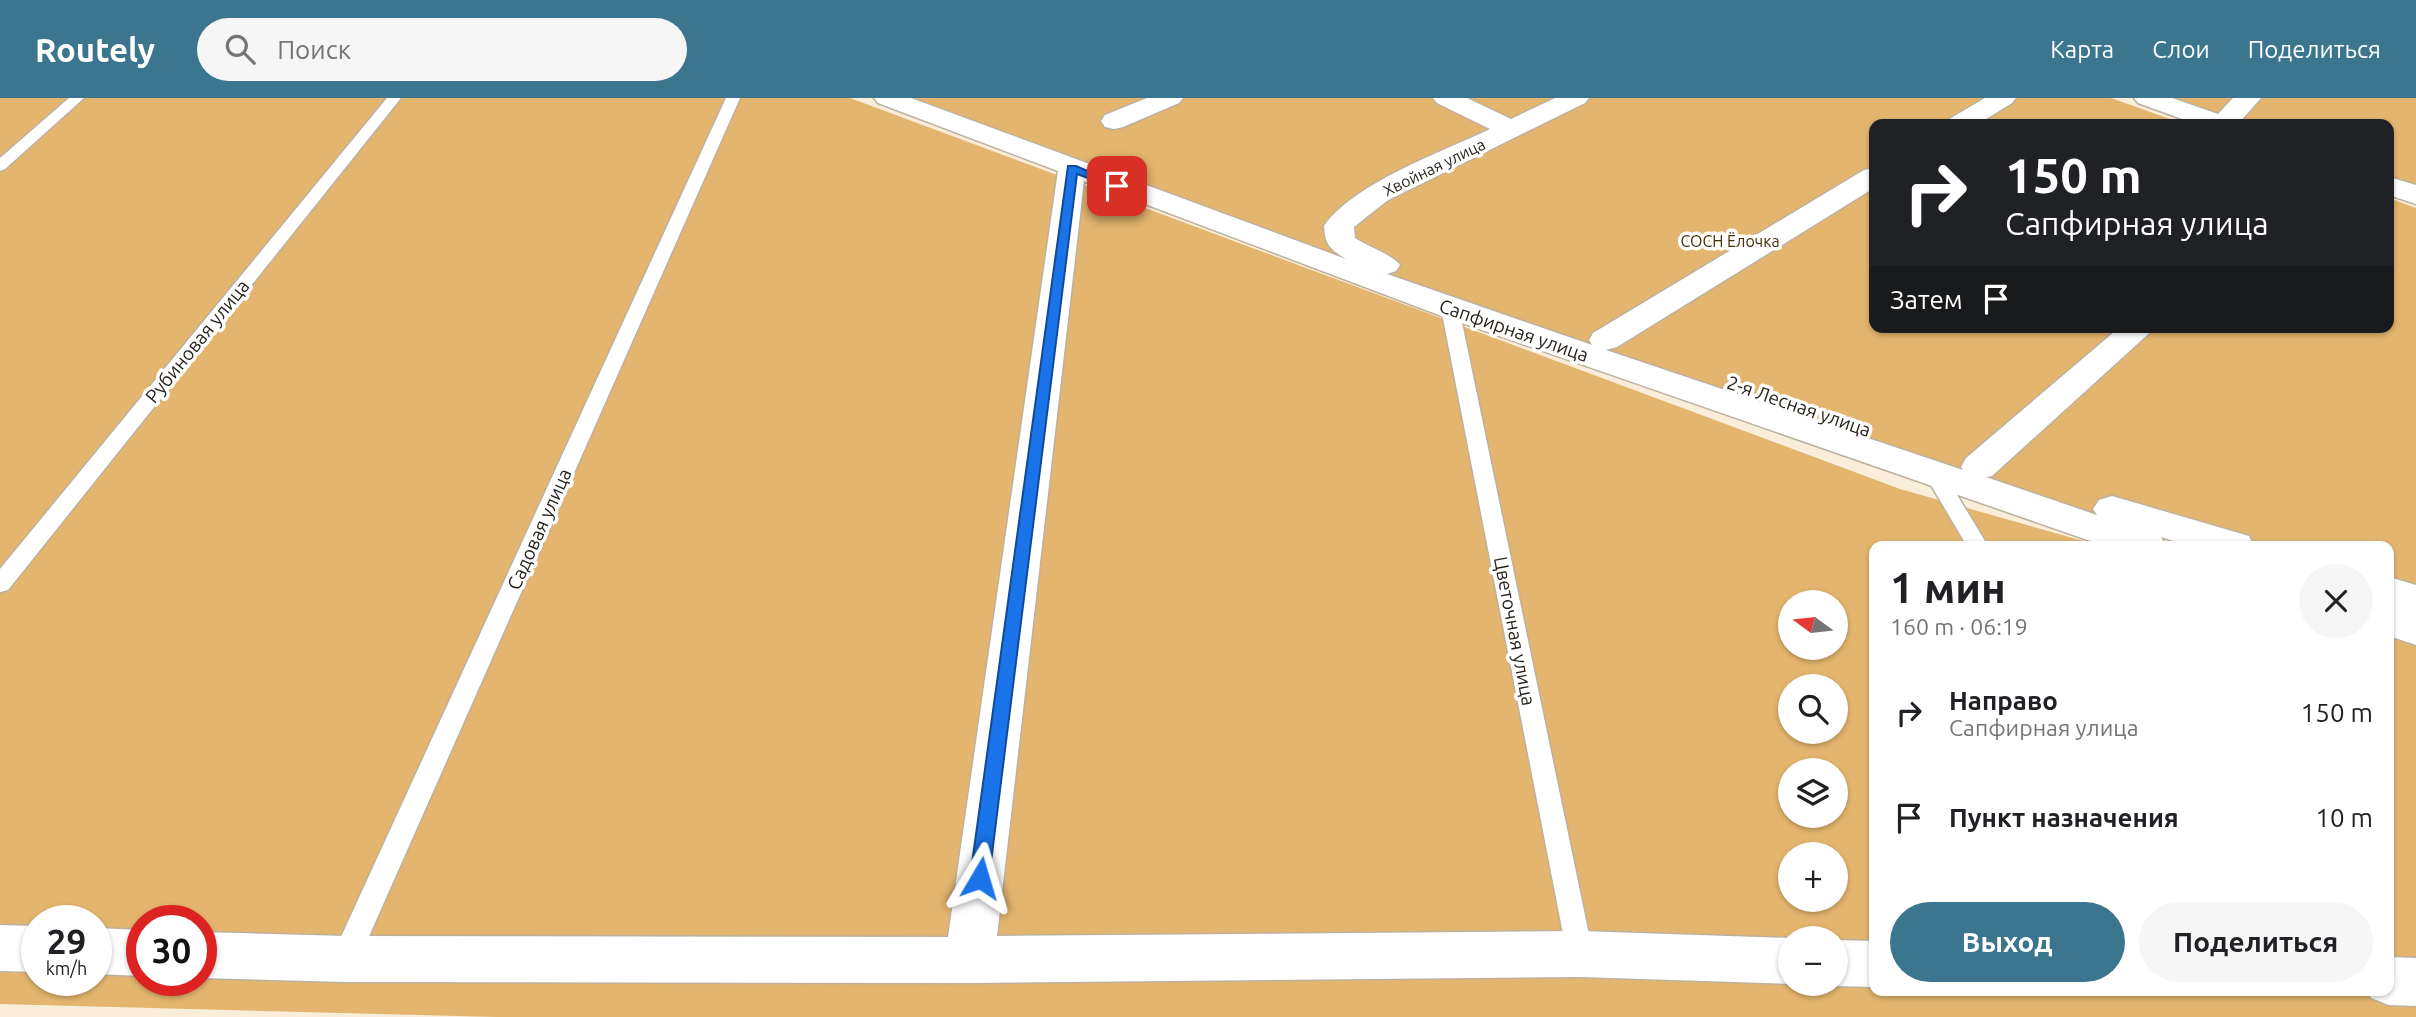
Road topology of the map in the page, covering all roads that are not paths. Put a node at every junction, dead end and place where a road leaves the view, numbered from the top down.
1 (77, 98) edge
2 (394, 98) edge
3 (733, 98) edge
4 (887, 98) edge
5 (1170, 98) edge
6 (1446, 98) edge
7 (1576, 98) edge
8 (2003, 98) edge
9 (2147, 98) edge
10 (2248, 98) edge
11 (1968, 119) edge
12 (2208, 119) edge
13 (2227, 119) edge
14 (1114, 121) dead end
15 (1510, 129) junction
16 (0, 166) edge
17 (1072, 169) junction
18 (1869, 179) edge
19 (2394, 187) edge
20 (2416, 195) edge
21 (1366, 258) joint
22 (1450, 308) junction
23 (2133, 333) edge
24 (1605, 340) junction
25 (1979, 467) junction
26 (1935, 474) junction
27 (1975, 541) edge
28 (2132, 541) edge
29 (2219, 541) edge
30 (0, 584) edge
31 (2394, 593) edge
32 (2416, 600) edge
33 (2394, 622) edge
34 (2416, 629) edge
35 (0, 948) edge
36 (21, 949) edge
37 (1580, 954) junction
38 (217, 955) edge
39 (345, 959) junction
40 (969, 960) junction
41 (1778, 961) edge
42 (1848, 963) edge
43 (1869, 964) edge
44 (2394, 981) edge
45 (2416, 982) edge

1 - 16 lane
2 - 30 lane, Рубиновая улица
3 - 39 lane, Садовая улица
4 - 17 street, Сапфирная улица
5 - 14 street
6 - 15 street
7 - 15 street, Хвойная улица
8 - 11 street
9 - 12 street
10 - 13 street
15 - 21 street, Хвойная улица
17 - 22 street, Сапфирная улица
17 - 40 street
18 - 24 street
19 - 20 street
21 - 24 street, 2-я Лесная улица
22 - 26 street, Сапфирная улица
22 - 37 lane, Цветочная улица
23 - 25 street
24 - 25 street, 2-я Лесная улица
25 - 29 street, 2-я Лесная улица
26 - 27 lane
26 - 28 street, Сапфирная улица
31 - 32 street
33 - 34 street
35 - 36 street
37 - 40 street
37 - 41 street
38 - 39 street
39 - 40 street
42 - 43 street
44 - 45 street

